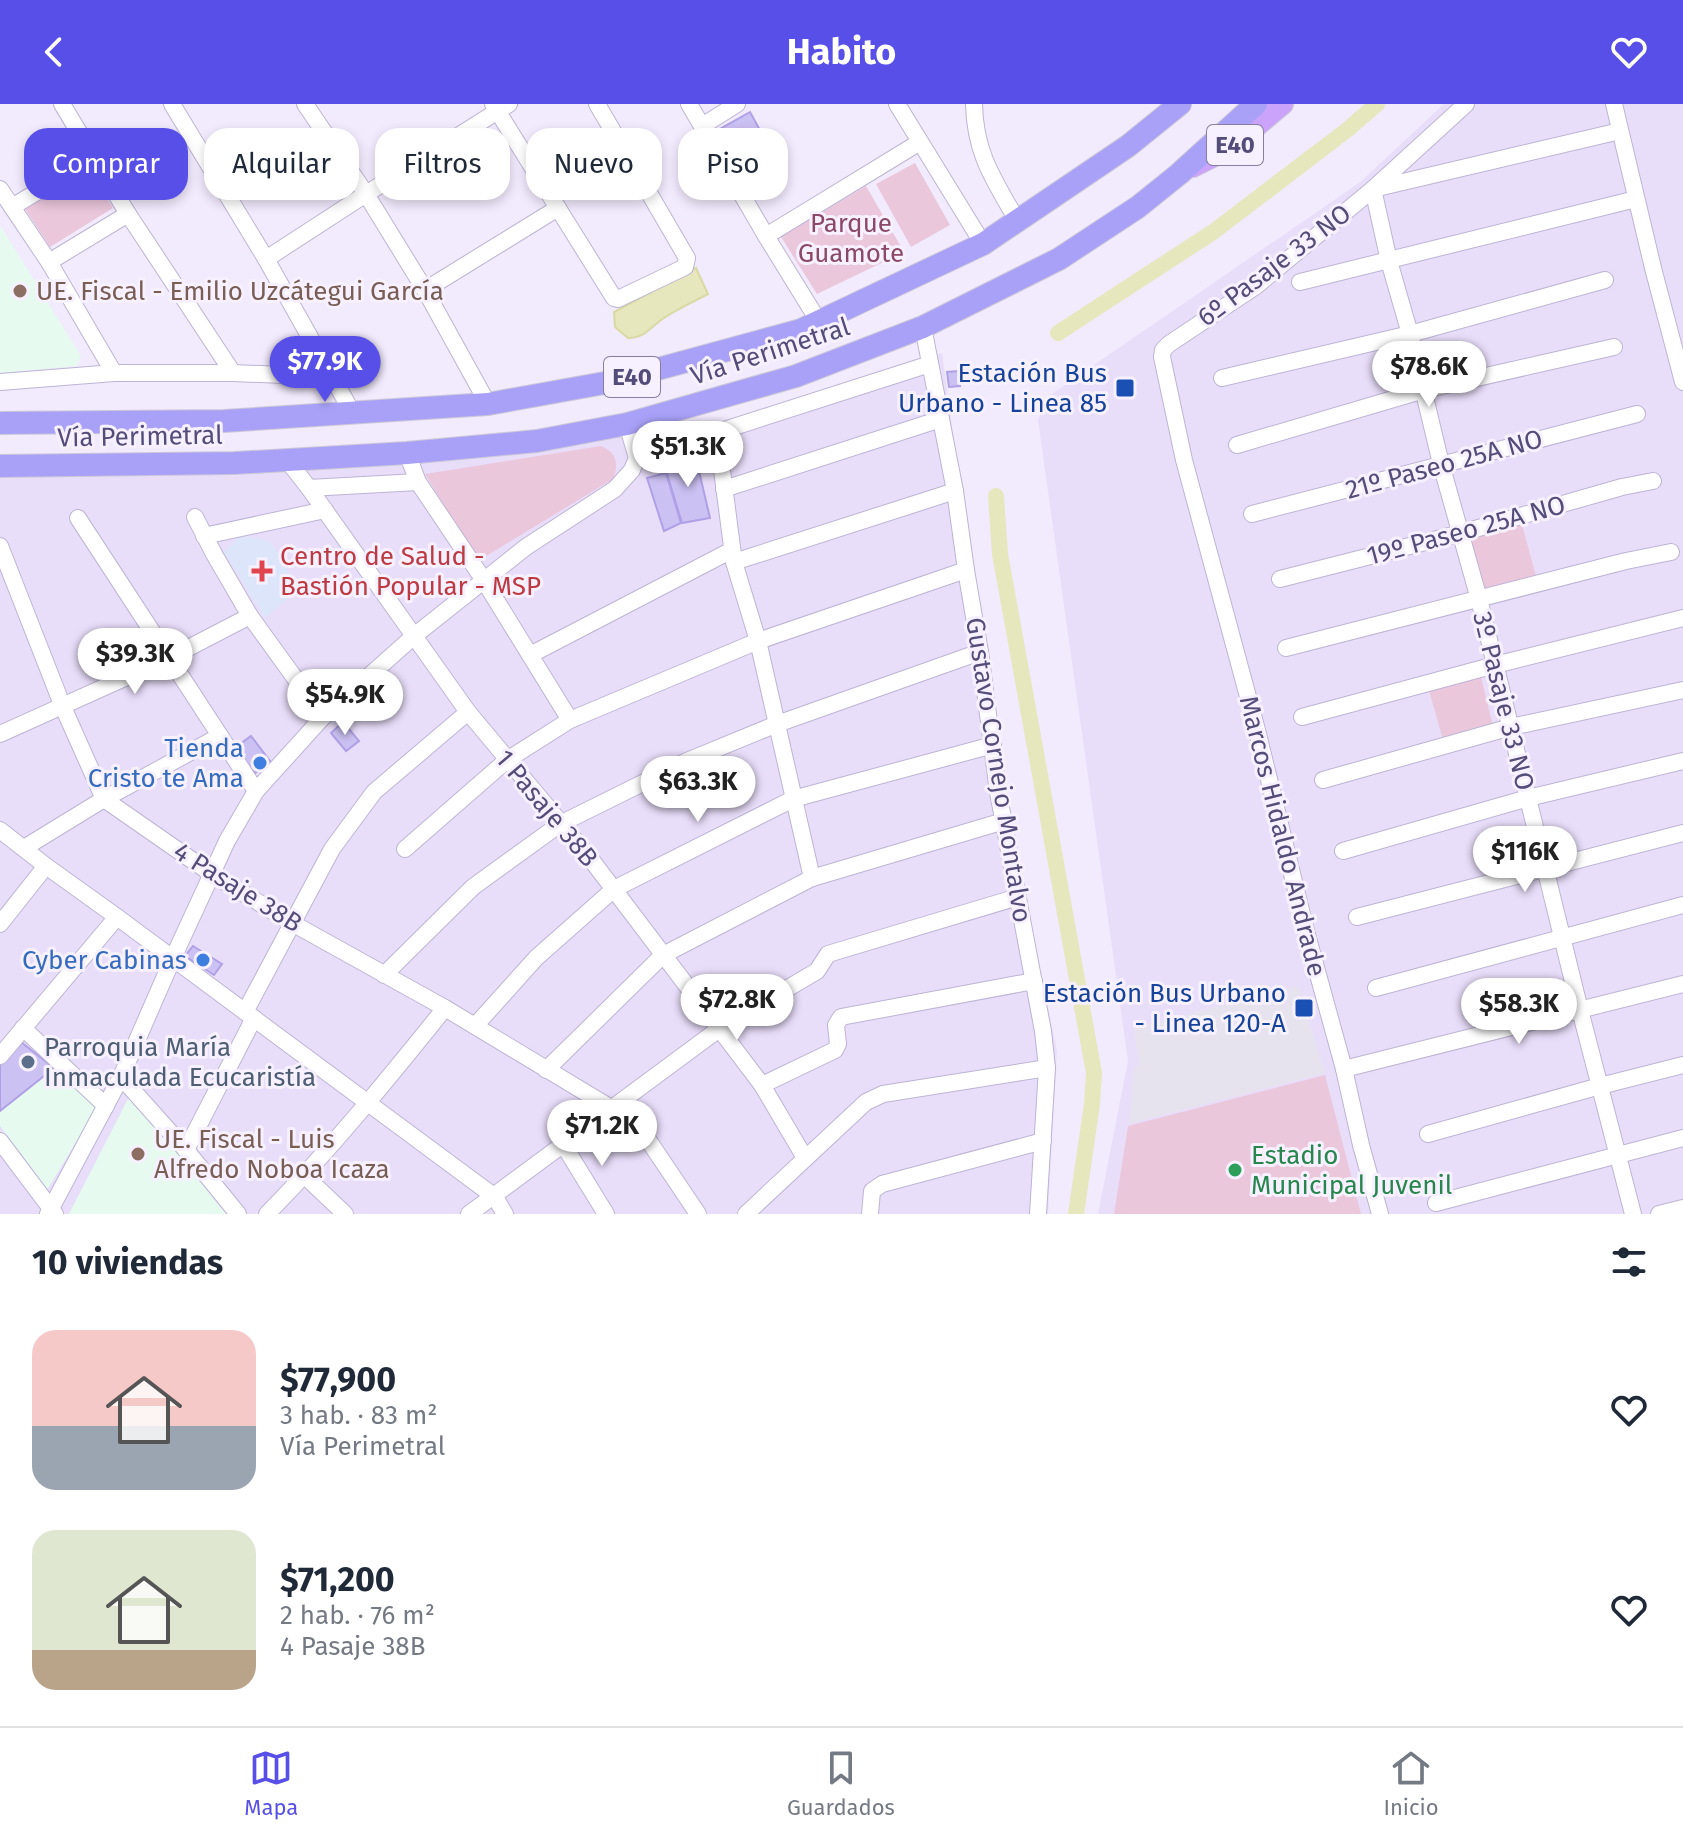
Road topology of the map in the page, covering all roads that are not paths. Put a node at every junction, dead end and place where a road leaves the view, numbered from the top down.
1 (62, 104) edge
2 (172, 104) edge
3 (305, 104) edge
4 (597, 104) edge
5 (689, 104) edge
6 (737, 104) edge
7 (897, 104) edge
8 (974, 104) edge
9 (1163, 104) edge
10 (1180, 104) edge
11 (1256, 104) edge
12 (1283, 104) edge
13 (1466, 104) edge
14 (1614, 104) edge
15 (500, 106) edge
16 (702, 126) junction
17 (76, 128) edge
18 (1620, 131) junction
19 (920, 142) junction
20 (1128, 146) junction
21 (1179, 174) junction
22 (0, 189) edge
23 (1373, 189) junction
24 (366, 194) junction
25 (1636, 199) junction
26 (24, 200) edge
27 (119, 200) edge
28 (12, 207) junction
29 (558, 208) junction
30 (128, 214) junction
31 (1018, 222) junction
32 (766, 236) junction
33 (983, 244) junction
34 (266, 259) junction
35 (1389, 261) junction
36 (49, 262) junction
37 (1605, 280) dead end
38 (1300, 282) dead end
39 (425, 290) junction
40 (819, 322) junction
41 (923, 327) junction
42 (1410, 334) junction
43 (1614, 347) dead end
44 (930, 364) junction
45 (114, 373) junction
46 (233, 373) junction
47 (332, 377) junction
48 (1222, 378) dead end
49 (0, 382) edge
50 (1683, 382) edge
51 (1424, 390) junction
52 (488, 404) junction
53 (352, 412) junction
54 (1637, 414) dead end
55 (941, 419) junction
56 (0, 423) edge
57 (627, 424) junction
58 (717, 432) junction
59 (1237, 445) dead end
60 (407, 453) junction
61 (637, 458) junction
62 (287, 460) junction
63 (1184, 460) joint
64 (1441, 464) junction
65 (0, 466) edge
66 (1653, 481) dead end
67 (418, 482) junction
68 (309, 488) junction
69 (724, 489) junction
70 (955, 491) junction
71 (325, 510) junction
72 (1252, 514) dead end
73 (195, 517) dead end
74 (78, 518) dead end
75 (1461, 533) junction
76 (204, 536) junction
77 (0, 546) edge
78 (1671, 552) dead end
79 (733, 556) junction
80 (966, 570) junction
81 (483, 579) junction
82 (1280, 579) dead end
83 (1479, 599) junction
84 (250, 616) junction
85 (1683, 618) edge
86 (414, 636) junction
87 (758, 641) junction
88 (1286, 648) dead end
89 (980, 652) junction
90 (530, 655) junction
91 (169, 658) junction
92 (1495, 665) junction
93 (1683, 690) edge
94 (63, 707) junction
95 (468, 712) junction
96 (323, 717) junction
97 (1302, 717) dead end
98 (570, 720) junction
99 (777, 724) junction
100 (1511, 727) junction
101 (0, 734) edge
102 (220, 736) junction
103 (993, 745) junction
104 (507, 760) junction
105 (1683, 761) edge
106 (1323, 780) dead end
107 (256, 791) junction
108 (1528, 798) junction
109 (104, 799) junction
110 (793, 799) junction
111 (1004, 821) junction
112 (560, 824) junction
113 (0, 830) edge
114 (1683, 833) edge
115 (24, 848) junction
116 (405, 849) dead end
117 (1343, 851) dead end
118 (46, 866) junction
119 (1546, 868) junction
120 (212, 874) junction
121 (812, 878) junction
122 (614, 889) junction
123 (1018, 897) junction
124 (1683, 905) edge
125 (117, 917) junction
126 (1357, 917) dead end
127 (292, 923) junction
128 (0, 924) edge
129 (1562, 937) junction
130 (663, 955) junction
131 (173, 958) junction
132 (384, 975) junction
133 (1034, 981) junction
134 (1683, 984) edge
135 (1376, 988) dead end
136 (445, 1008) junction
137 (1580, 1010) junction
138 (250, 1015) junction
139 (475, 1026) junction
140 (23, 1028) junction
141 (719, 1029) junction
142 (0, 1056) edge
143 (1683, 1065) edge
144 (1047, 1068) junction
145 (1344, 1069) junction
146 (546, 1070) junction
147 (121, 1077) junction
148 (762, 1085) junction
149 (1600, 1086) junction
150 (369, 1103) junction
151 (616, 1104) junction
152 (106, 1106) junction
153 (1428, 1134) dead end
154 (1683, 1138) edge
155 (0, 1141) edge
156 (1043, 1141) junction
157 (563, 1144) junction
158 (186, 1150) junction
159 (1617, 1154) junction
160 (805, 1158) junction
161 (305, 1176) junction
162 (495, 1197) junction
163 (1436, 1203) dead end
164 (1683, 1208) edge
165 (52, 1213) edge
166 (238, 1214) edge
167 (267, 1214) edge
168 (345, 1214) edge
169 (469, 1214) edge
170 (505, 1214) edge
171 (606, 1214) edge
172 (698, 1214) edge
173 (746, 1214) edge
174 (870, 1214) edge
175 (1038, 1214) edge
176 (1380, 1214) edge
177 (1633, 1214) edge
178 (1659, 1214) edge

1 - 17 street
2 - 34 street
3 - 24 street
4 - 29 street
5 - 16 street
6 - 16 street
7 - 19 street
8 - 31 street
9 - 20 main road, Vía Perimetral / E40
10 - 20 highway, Vía Perimetral
11 - 21 highway, Vía Perimetral
12 - 21 main road, Vía Perimetral / E40
13 - 23 street, 6º Pasaje 33 NO
14 - 18 street
15 - 24 street
15 - 29 street
16 - 32 street
18 - 23 street
18 - 25 street
19 - 32 street
19 - 33 street
20 - 31 highway, Vía Perimetral / E40
21 - 41 highway, Vía Perimetral / E40
22 - 28 street
23 - 35 street, 3º Pasaje 33 NO
23 - 63 street, 6º Pasaje 33 NO
24 - 34 street
24 - 39 street
25 - 35 street
25 - 50 street
26 - 28 street
27 - 30 street
28 - 36 street
29 - 39 street
30 - 36 street
30 - 46 street
31 - 33 highway, Vía Perimetral / E40
32 - 40 street
33 - 40 highway, Vía Perimetral / E40
34 - 47 street
35 - 38 street
35 - 42 street, 3º Pasaje 33 NO
36 - 45 street
37 - 42 street
39 - 52 street
40 - 52 highway, Vía Perimetral / E40
41 - 44 street, Gustavo Cornejo Montalvo
41 - 57 highway, Vía Perimetral / E40
42 - 48 street
42 - 51 street, 3º Pasaje 33 NO
43 - 51 street
44 - 55 street, Gustavo Cornejo Montalvo
44 - 58 street
45 - 46 street
45 - 49 street
46 - 47 street
47 - 53 street
51 - 59 street
51 - 64 street, 3º Pasaje 33 NO
52 - 53 highway, Vía Perimetral / E40
53 - 56 highway, Vía Perimetral / E40
54 - 64 street, 21º Paseo 25A NO
55 - 69 street
55 - 70 street, Gustavo Cornejo Montalvo
57 - 60 highway, Vía Perimetral / E40
57 - 61 street
58 - 61 street
58 - 69 street
60 - 62 highway, Vía Perimetral / E40
60 - 67 street
61 - 81 street
62 - 65 highway, Vía Perimetral / E40
62 - 68 street, 1 Pasaje 38B
63 - 145 street, Marcos Hidaldo Andrade
64 - 72 street, 21º Paseo 25A NO
64 - 75 street, 3º Pasaje 33 NO
66 - 75 street, 19º Paseo 25A NO
67 - 68 street
67 - 81 street
68 - 71 street, 1 Pasaje 38B
69 - 79 street
70 - 79 street
70 - 80 street, Gustavo Cornejo Montalvo
71 - 76 street
71 - 86 street, 1 Pasaje 38B
73 - 76 street
74 - 91 street
75 - 82 street, 19º Paseo 25A NO
75 - 83 street, 3º Pasaje 33 NO
76 - 84 street
77 - 94 street
78 - 83 street
79 - 87 street
79 - 90 street
80 - 87 street
80 - 89 street, Gustavo Cornejo Montalvo
81 - 86 street
81 - 90 street
83 - 88 street
83 - 92 street, 3º Pasaje 33 NO
84 - 91 street
84 - 96 street
85 - 92 street
86 - 95 street, 1 Pasaje 38B
86 - 96 street
87 - 98 street
87 - 99 street
89 - 99 street
89 - 103 street, Gustavo Cornejo Montalvo
90 - 98 street
91 - 94 street
91 - 102 street
92 - 97 street
92 - 100 street, 3º Pasaje 33 NO
93 - 100 street
94 - 101 street
94 - 109 street
95 - 104 street, 1 Pasaje 38B
95 - 127 street
96 - 107 street
98 - 104 street
99 - 110 street
99 - 112 street
100 - 106 street
100 - 108 street, 3º Pasaje 33 NO
102 - 107 street
102 - 109 street
103 - 110 street
103 - 111 street, Gustavo Cornejo Montalvo
104 - 112 street, 1 Pasaje 38B
104 - 116 street
105 - 108 street
107 - 120 street
108 - 117 street
108 - 119 street, 3º Pasaje 33 NO
109 - 115 street
109 - 120 street, 4 Pasaje 38B
110 - 121 street
110 - 122 street
111 - 121 street
111 - 123 street, Gustavo Cornejo Montalvo
112 - 122 street, 1 Pasaje 38B
112 - 132 street
113 - 115 street
114 - 119 street
115 - 118 street
118 - 125 street
118 - 128 street
119 - 126 street
119 - 129 street, 3º Pasaje 33 NO
120 - 127 street, 4 Pasaje 38B
120 - 131 street
121 - 130 street
122 - 130 street, 1 Pasaje 38B
122 - 139 street
123 - 133 street, Gustavo Cornejo Montalvo
123 - 141 street
124 - 129 street
125 - 131 street
125 - 140 street
127 - 132 street, 4 Pasaje 38B
127 - 138 street
129 - 135 street
129 - 137 street, 3º Pasaje 33 NO
130 - 141 street, 1 Pasaje 38B
130 - 146 street
131 - 138 street
131 - 147 street
132 - 136 street, 4 Pasaje 38B
133 - 144 street, Gustavo Cornejo Montalvo
133 - 148 street
134 - 137 street
136 - 139 street, 4 Pasaje 38B
136 - 150 street
137 - 145 street
137 - 149 street, 3º Pasaje 33 NO
138 - 150 street
138 - 158 street
139 - 146 street, 4 Pasaje 38B
140 - 142 street
140 - 152 street
141 - 148 street, 1 Pasaje 38B
141 - 151 street
143 - 149 street
144 - 156 street, Gustavo Cornejo Montalvo
144 - 160 street
145 - 176 street, Marcos Hidaldo Andrade
146 - 151 street, 4 Pasaje 38B
147 - 152 street
147 - 158 street
148 - 160 street, 1 Pasaje 38B
149 - 153 street
149 - 159 street, 3º Pasaje 33 NO
150 - 161 street
150 - 162 street
151 - 157 street
151 - 172 street, 4 Pasaje 38B
152 - 165 street
154 - 159 street
155 - 165 street
156 - 174 street
156 - 175 street, Gustavo Cornejo Montalvo
157 - 162 street
157 - 171 street
158 - 166 street
159 - 163 street
159 - 177 street, 3º Pasaje 33 NO
160 - 173 street
161 - 167 street
161 - 168 street
162 - 169 street
162 - 170 street
164 - 178 street

